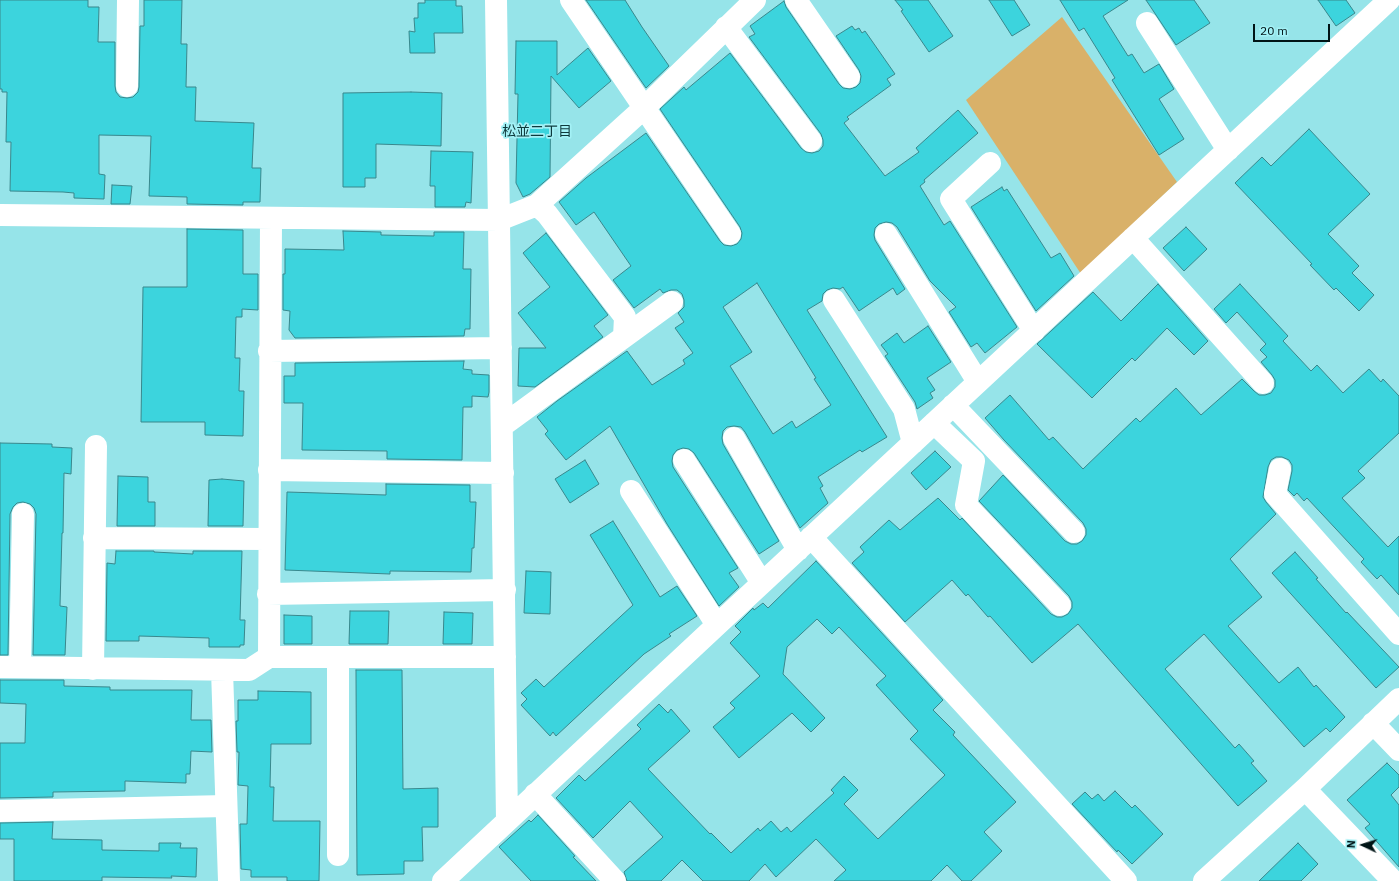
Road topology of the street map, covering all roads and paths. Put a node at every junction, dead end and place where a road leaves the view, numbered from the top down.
1 (128, 0) edge
2 (496, 0) edge
3 (572, 0) edge
4 (755, 0) edge
5 (796, 0) edge
6 (1389, 0) edge
7 (1147, 24) dead end
8 (726, 27) junction
9 (849, 77) dead end
10 (127, 86) dead end
11 (644, 108) junction
12 (811, 141) dead end
13 (1228, 150) junction
14 (990, 164) dead end
15 (537, 205) junction
16 (0, 215) edge
17 (271, 218) junction
18 (499, 220) junction
19 (730, 234) dead end
20 (886, 234) dead end
21 (1133, 238) junction
22 (834, 300) dead end
23 (672, 302) dead end
24 (1034, 330) junction
25 (624, 337) junction
26 (501, 348) junction
27 (270, 351) junction
28 (978, 382) junction
29 (1263, 383) dead end
30 (953, 405) junction
31 (934, 423) junction
32 (502, 426) junction
33 (734, 438) dead end
34 (913, 443) junction
35 (96, 446) dead end
36 (684, 460) dead end
37 (1280, 469) dead end
38 (269, 470) junction
39 (503, 473) junction
40 (631, 491) dead end
41 (23, 514) dead end
42 (1074, 532) dead end
43 (94, 538) junction
44 (268, 539) junction
45 (805, 543) junction
46 (762, 583) junction
47 (505, 590) junction
48 (268, 594) junction
49 (1060, 605) dead end
50 (717, 625) junction
51 (1399, 634) edge
52 (269, 657) junction
53 (338, 657) junction
54 (505, 657) junction
55 (10, 667) edge
56 (93, 668) junction
57 (222, 670) junction
58 (1399, 699) edge
59 (1373, 723) junction
60 (1399, 750) edge
61 (1305, 789) junction
62 (535, 794) junction
63 (226, 806) junction
64 (0, 811) edge
65 (507, 820) junction
66 (338, 855) dead end
67 (1211, 879) edge
68 (229, 881) edge
69 (443, 881) edge
70 (615, 881) edge
71 (1126, 881) edge
72 (1393, 881) edge

1 - 10 street
2 - 18 street
3 - 11 street
4 - 8 street
5 - 9 street
6 - 13 street
7 - 13 street
8 - 11 street
8 - 12 street
11 - 15 street
11 - 19 street
13 - 21 street
14 - 24 street
15 - 18 street
15 - 25 street
16 - 17 street
17 - 18 street
17 - 27 street
18 - 26 street
20 - 28 street
21 - 24 street
21 - 29 street
22 - 34 street
23 - 25 street
24 - 28 street
25 - 32 street
26 - 27 street
26 - 32 street
27 - 38 street
28 - 30 street
30 - 31 street
30 - 42 street
31 - 34 street
31 - 49 street
32 - 39 street
33 - 45 street
34 - 45 street
35 - 43 street
36 - 46 street
37 - 51 street
38 - 39 street
38 - 44 street
39 - 47 street
40 - 50 street
41 - 55 street
43 - 44 street
43 - 56 street
44 - 48 street
45 - 46 street
45 - 71 street
46 - 50 street
47 - 48 street
47 - 54 street
48 - 52 street
50 - 62 street
52 - 53 street
52 - 57 street
53 - 54 street
53 - 66 street
54 - 65 street
55 - 56 street
56 - 57 street
57 - 63 street
58 - 59 street
59 - 60 street
59 - 61 street
61 - 67 street
61 - 72 street
62 - 65 street
62 - 70 street
63 - 64 street
63 - 68 street
65 - 69 street

